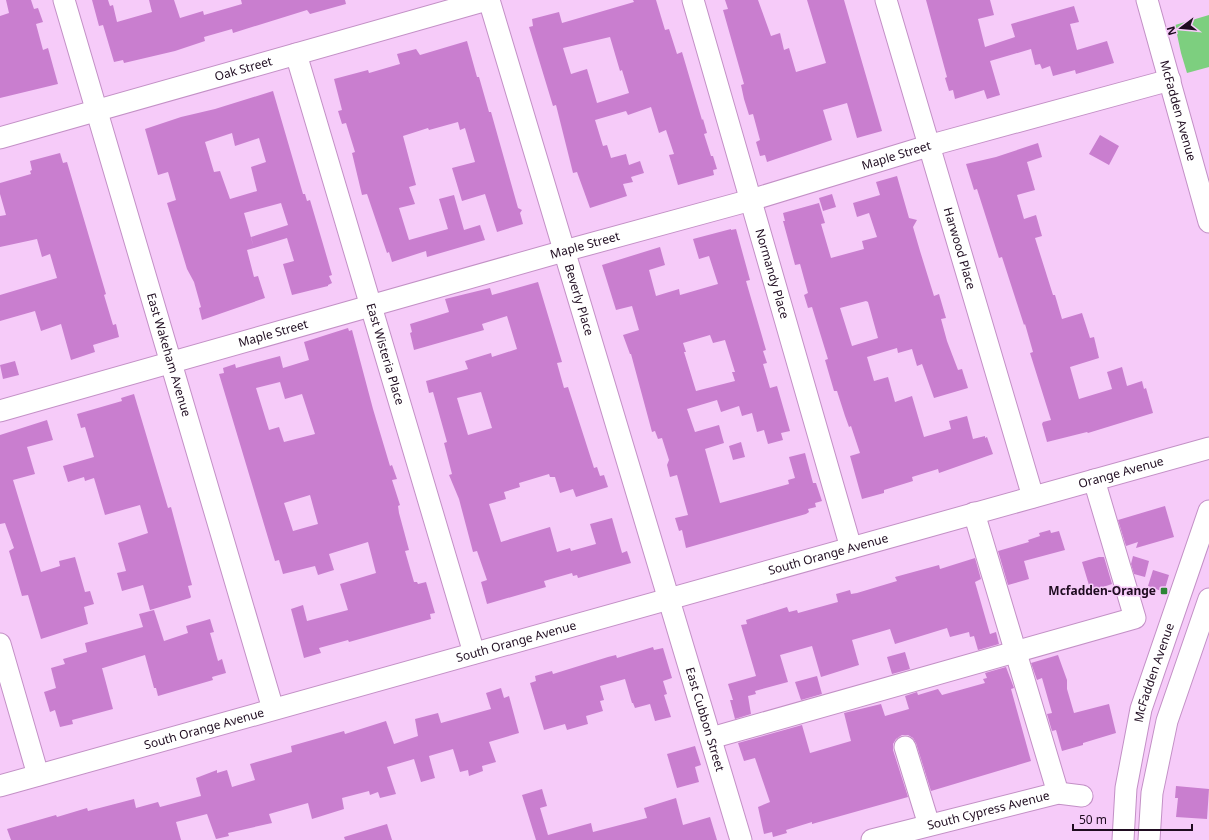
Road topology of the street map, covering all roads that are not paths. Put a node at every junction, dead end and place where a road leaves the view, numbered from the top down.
1 (64, 0) edge
2 (488, 0) edge
3 (693, 0) edge
4 (886, 0) edge
5 (1147, 0) edge
6 (296, 54) junction
7 (1170, 80) junction
8 (97, 110) junction
9 (0, 138) edge
10 (928, 146) junction
11 (1205, 186) edge
12 (751, 200) junction
13 (1209, 222) edge
14 (564, 251) junction
15 (371, 307) junction
16 (170, 363) junction
17 (0, 411) edge
18 (1209, 448) edge
19 (1094, 480) junction
20 (1033, 497) junction
21 (1209, 511) edge
22 (974, 513) junction
23 (851, 548) junction
24 (669, 599) junction
25 (1209, 599) edge
26 (0, 644) edge
27 (1016, 652) junction
28 (474, 653) junction
29 (273, 709) junction
30 (711, 738) junction
31 (906, 747) dead end
32 (38, 775) junction
33 (0, 786) edge
34 (1058, 793) junction
35 (1082, 796) dead end
36 (929, 825) junction
37 (741, 840) edge
38 (872, 840) edge
39 (1123, 840) edge
40 (1149, 840) edge

1 - 8 street, East Wakeham Avenue
2 - 6 street, Oak Street
2 - 14 street, Beverly Place
3 - 12 street, Normandy Place
4 - 10 street, Harwood Place
5 - 7 street, McFadden Avenue
6 - 8 street, Oak Street
6 - 15 street, East Wisteria Place
7 - 10 street, Maple Street
7 - 11 street, McFadden Avenue
8 - 9 street, Oak Street
8 - 16 street, East Wakeham Avenue
10 - 12 street, Maple Street
10 - 20 street, Harwood Place
11 - 13 street, McFadden Avenue
12 - 14 street, Maple Street
12 - 23 street, Normandy Place
14 - 15 street, Maple Street
14 - 24 street, Beverly Place
15 - 16 street, Maple Street
15 - 28 street, East Wisteria Place
16 - 17 street, Maple Street
16 - 29 street, East Wakeham Avenue
18 - 19 street, Orange Avenue
19 - 20 street, Orange Avenue
19 - 27 street
20 - 22 street, South Orange Avenue
21 - 39 street, McFadden Avenue
22 - 23 street, South Orange Avenue
22 - 27 street
23 - 24 street, South Orange Avenue
24 - 28 street, South Orange Avenue
24 - 30 street, East Cubbon Street
25 - 40 street, McFadden Avenue
26 - 32 street
27 - 30 street
27 - 34 street
28 - 29 street, South Orange Avenue
29 - 32 street, South Orange Avenue
30 - 37 street, East Cubbon Street
31 - 36 street
32 - 33 street, South Orange Avenue
34 - 35 street, South Cypress Avenue
34 - 36 street, South Cypress Avenue
36 - 38 street, South Cypress Avenue

